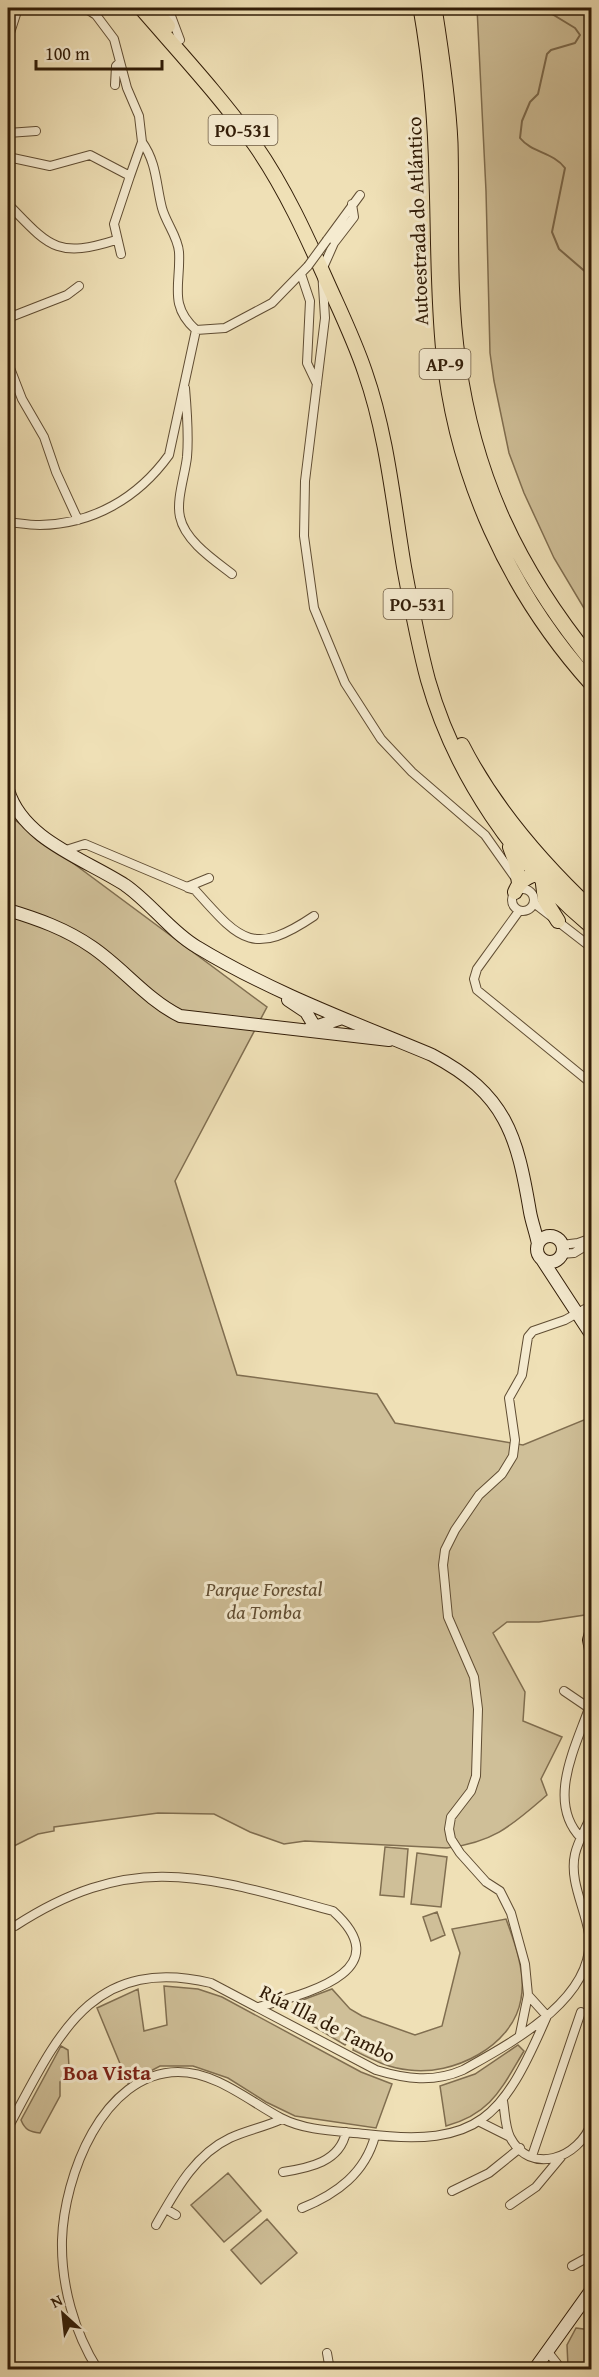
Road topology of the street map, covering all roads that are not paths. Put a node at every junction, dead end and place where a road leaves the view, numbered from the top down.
1 (18, 8) edge
2 (85, 8) edge
3 (141, 8) edge
4 (154, 8) edge
5 (168, 8) edge
6 (421, 8) edge
7 (434, 8) edge
8 (8, 39) edge
9 (180, 40) junction
10 (120, 62) junction
11 (115, 85) dead end
12 (36, 131) dead end
13 (8, 133) edge
14 (8, 137) edge
15 (142, 142) junction
16 (8, 156) edge
17 (130, 176) junction
18 (360, 195) dead end
19 (8, 204) edge
20 (352, 204) junction
21 (116, 240) junction
22 (121, 254) dead end
23 (318, 265) junction
24 (301, 274) junction
25 (80, 286) dead end
26 (8, 318) edge
27 (196, 330) junction
28 (8, 363) edge
29 (184, 382) junction
30 (318, 386) junction
31 (78, 520) junction
32 (8, 522) edge
33 (232, 574) dead end
34 (591, 661) edge
35 (591, 684) edge
36 (8, 790) edge
37 (491, 792) junction
38 (502, 827) junction
39 (485, 835) junction
40 (66, 850) junction
41 (209, 878) dead end
42 (543, 878) junction
43 (187, 887) junction
44 (517, 887) junction
45 (534, 903) junction
46 (8, 910) edge
47 (591, 910) edge
48 (519, 911) junction
49 (315, 916) dead end
50 (558, 921) junction
51 (591, 921) edge
52 (591, 927) edge
53 (591, 948) edge
54 (268, 985) junction
55 (342, 1018) junction
56 (315, 1027) junction
57 (302, 1031) junction
58 (332, 1035) junction
59 (396, 1040) junction
60 (591, 1084) edge
61 (542, 1240) junction
62 (591, 1240) edge
63 (554, 1255) junction
64 (591, 1305) edge
65 (576, 1313) junction
66 (591, 1336) edge
67 (591, 1629) edge
68 (591, 1655) edge
69 (564, 1692) dead end
70 (590, 1709) edge
71 (591, 1815) edge
72 (580, 1838) junction
73 (15, 1926) dead end
74 (528, 1995) junction
75 (259, 2007) junction
76 (581, 2012) dead end
77 (547, 2016) junction
78 (520, 2034) junction
79 (503, 2100) junction
80 (282, 2119) junction
81 (480, 2122) junction
82 (591, 2122) edge
83 (8, 2128) edge
84 (346, 2132) junction
85 (375, 2136) junction
86 (510, 2137) junction
87 (520, 2148) junction
88 (532, 2156) junction
89 (561, 2157) junction
90 (283, 2172) dead end
91 (452, 2191) dead end
92 (510, 2205) dead end
93 (302, 2208) dead end
94 (166, 2209) junction
95 (176, 2215) dead end
96 (156, 2225) dead end
97 (591, 2255) edge
98 (572, 2266) dead end
99 (591, 2289) edge
100 (548, 2352) junction
101 (327, 2353) dead end
102 (98, 2370) edge
103 (330, 2370) edge
104 (534, 2370) edge
105 (562, 2370) edge

1 - 8 street
2 - 10 street
3 - 23 main road, PO-531
4 - 9 main road, PO-531
5 - 9 street
6 - 35 highway, Autoestrada do Atlántico / AP-9
7 - 34 highway, Autoestrada do Atlántico / AP-9
9 - 23 main road, PO-531
10 - 11 street
10 - 15 street
12 - 13 street
14 - 16 street
15 - 17 street
15 - 27 street
16 - 17 street
17 - 21 street
18 - 20 street
19 - 21 street
20 - 23 street, bridge
20 - 23 street
21 - 22 street
23 - 24 street
23 - 30 street
23 - 37 main road, PO-531
23 - 38 main road, PO-531
24 - 27 street
24 - 30 street
25 - 26 street
27 - 29 street
28 - 31 street
29 - 31 street
29 - 33 street
30 - 39 street
31 - 32 street
36 - 40 street
37 - 38 main road
37 - 47 main road, PO-531
38 - 39 street
38 - 42 main road, PO-531
38 - 44 main road
39 - 44 street
40 - 43 street
40 - 54 street
41 - 43 street
42 - 44 main road
42 - 50 main road
42 - 51 main road
42 - 52 main road, PO-531
43 - 49 street
44 - 45 street
44 - 48 street
45 - 48 street
45 - 50 street
46 - 57 street
48 - 60 street
50 - 53 street
54 - 55 street
54 - 56 street
55 - 56 street
55 - 58 street
55 - 59 street
56 - 57 street
57 - 58 street
58 - 59 street
59 - 61 street
61 - 63 street
61 - 63 street
62 - 63 street
63 - 65 street
64 - 65 street
65 - 66 street
65 - 74 street
67 - 68 street
69 - 70 street
70 - 72 street
71 - 72 street, Rúa Illa de Tambo
72 - 77 street, Rúa Illa de Tambo
73 - 75 street
74 - 77 street
74 - 78 street
75 - 78 street, Rúa Illa de Tambo
75 - 83 street, Rúa Illa de Tambo
76 - 88 street
77 - 78 street, Rúa Illa de Tambo
77 - 79 street
79 - 81 street
79 - 86 street
80 - 84 street
80 - 94 street
80 - 102 street
81 - 85 street
81 - 86 street
82 - 89 street
84 - 85 street
84 - 90 street
85 - 93 street
86 - 87 street
87 - 88 street
87 - 91 street
88 - 89 street
89 - 92 street
94 - 95 street
94 - 96 street
97 - 98 street
99 - 100 street
100 - 104 street
100 - 105 street
101 - 103 street

